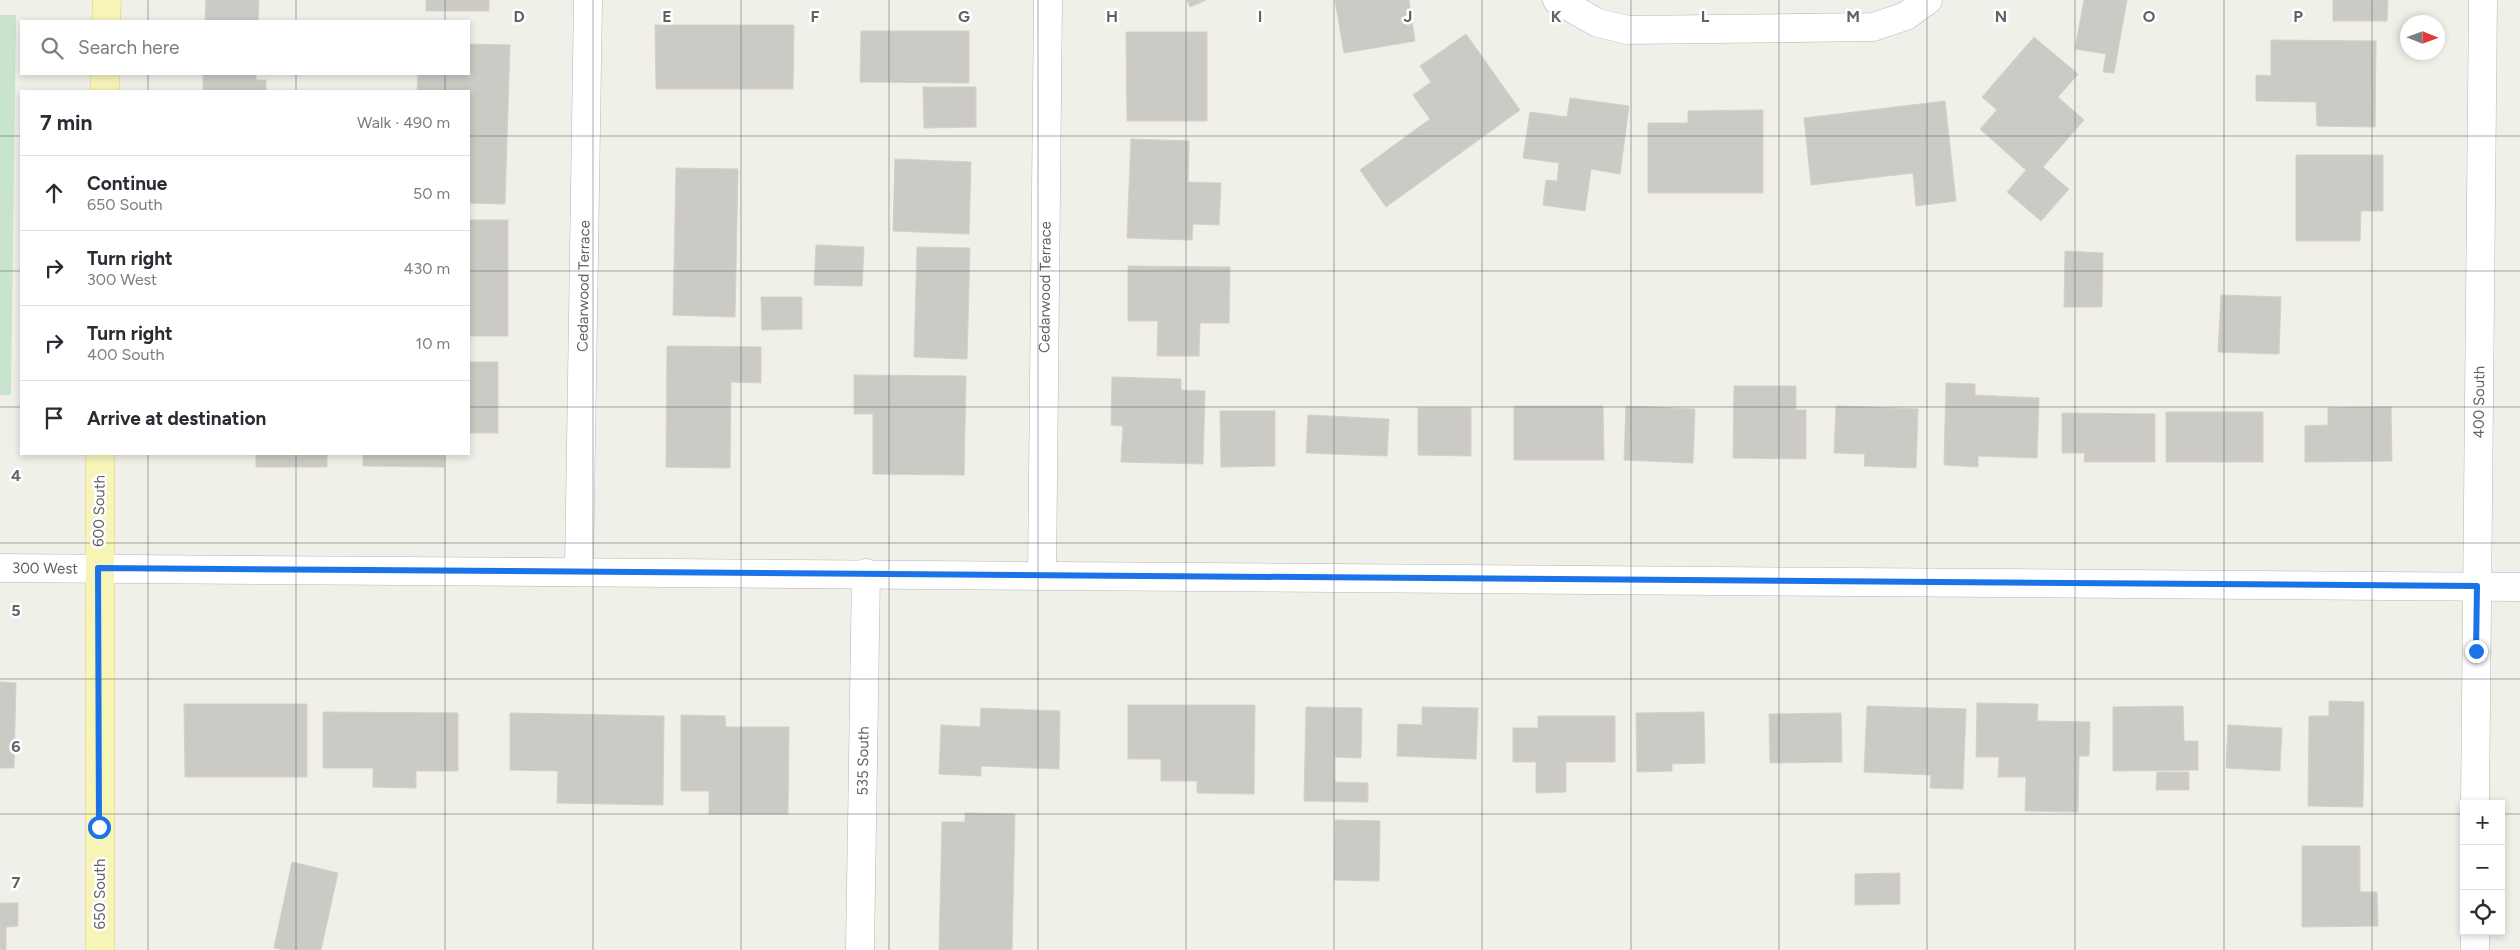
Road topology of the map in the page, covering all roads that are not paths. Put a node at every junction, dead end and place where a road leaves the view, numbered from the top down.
1 (106, 0) edge
2 (588, 0) edge
3 (1048, 0) edge
4 (1557, 0) edge
5 (1928, 0) edge
6 (2483, 0) edge
7 (106, 20) edge
8 (106, 75) edge
9 (105, 90) edge
10 (100, 455) edge
11 (0, 568) edge
12 (98, 568) junction
13 (579, 571) junction
14 (866, 573) junction
15 (1042, 575) junction
16 (2477, 586) junction
17 (2520, 587) edge
18 (2476, 800) edge
19 (2475, 935) edge
20 (100, 950) edge
21 (860, 950) edge
22 (2475, 950) edge

1 - 7 main road
2 - 13 street, Cedarwood Terrace
3 - 15 street, Cedarwood Terrace
4 - 5 street
6 - 16 street, 400 South
8 - 9 main road
10 - 12 main road, 600 South
11 - 12 street, 300 West
12 - 13 street, 300 West
12 - 20 main road, 650 South
13 - 14 street, 300 West
14 - 15 street, 300 West
14 - 21 street, 535 South
15 - 16 street, 300 West
16 - 17 street, 300 West
16 - 18 street, 400 South
19 - 22 street

